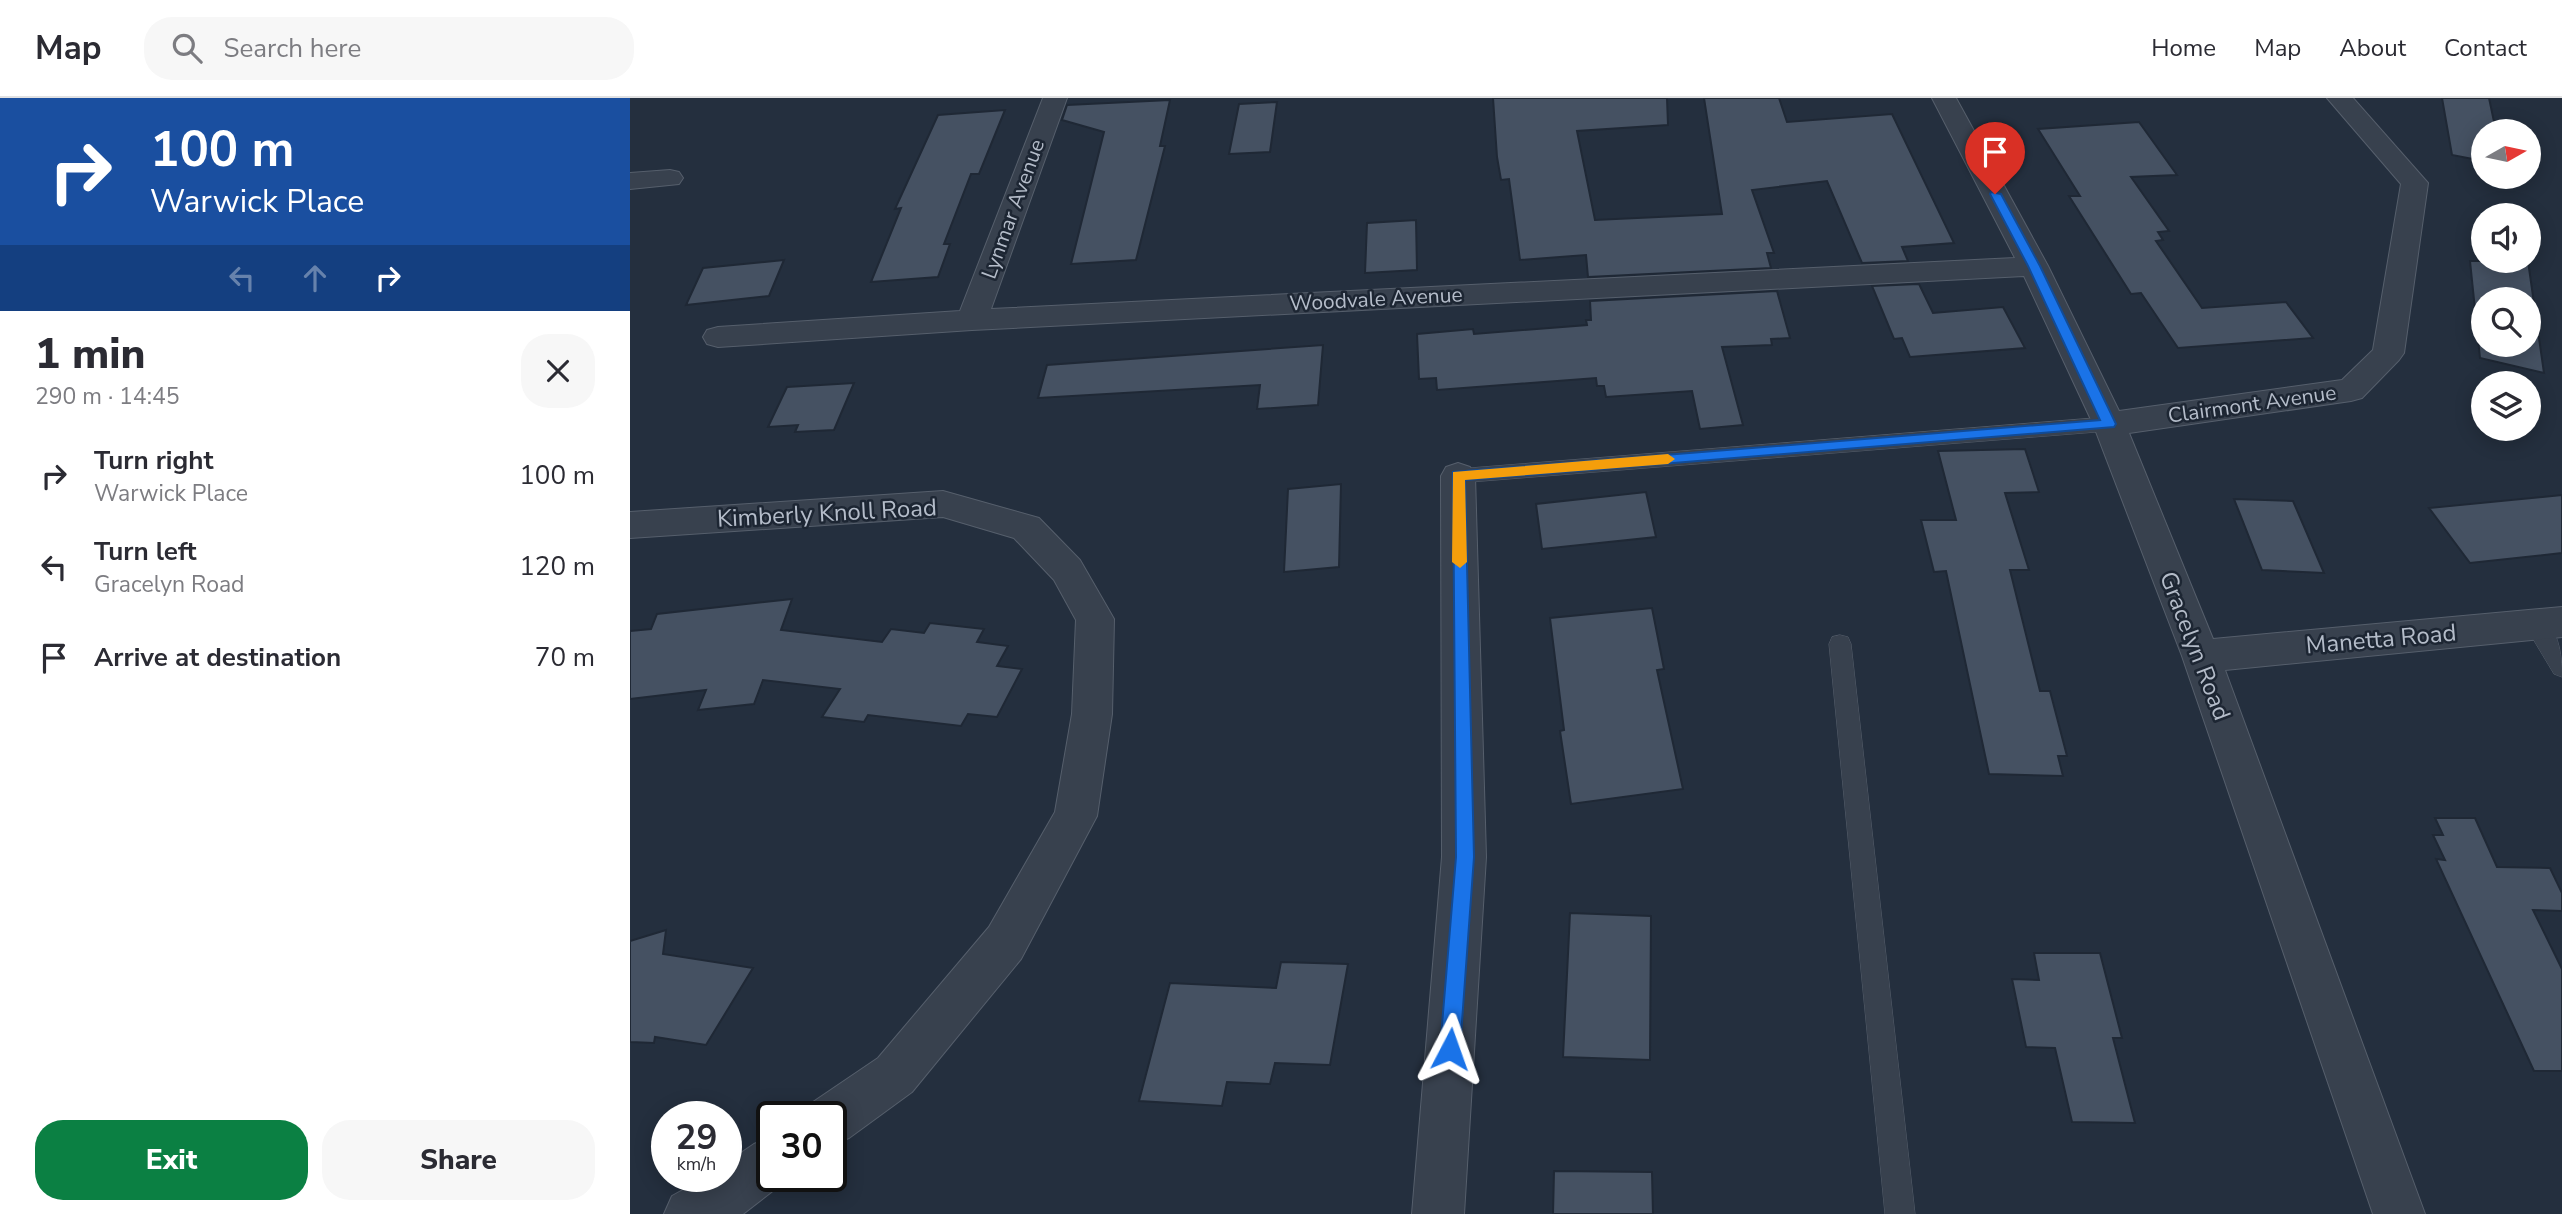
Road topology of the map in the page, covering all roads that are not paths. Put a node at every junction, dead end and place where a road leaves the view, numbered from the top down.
1 (1055, 98) edge
2 (1944, 98) edge
3 (2339, 98) edge
4 (670, 178) dead end
5 (630, 181) edge
6 (2034, 266) junction
7 (972, 320) junction
8 (718, 337) dead end
9 (2109, 424) junction
10 (1458, 476) joint
11 (630, 525) edge
12 (2549, 623) edge
13 (1840, 643) dead end
14 (2201, 656) junction
15 (2562, 667) edge
16 (847, 1109) edge
17 (756, 1173) edge
18 (690, 1214) edge
19 (1438, 1214) edge
20 (1900, 1214) edge
21 (2399, 1214) edge

1 - 7 street, Lynmar Avenue
2 - 6 street, Gracelyn Road
3 - 9 street, Clairmont Avenue
4 - 5 street
6 - 7 street, Woodvale Avenue
6 - 9 street, Gracelyn Road
7 - 8 street, Woodvale Avenue
9 - 10 lane
9 - 14 street, Gracelyn Road
10 - 19 street
11 - 16 street, Kimberly Knoll Road
12 - 14 street, Manetta Road
12 - 15 lane
13 - 20 lane
14 - 21 street, Gracelyn Road
17 - 18 street

